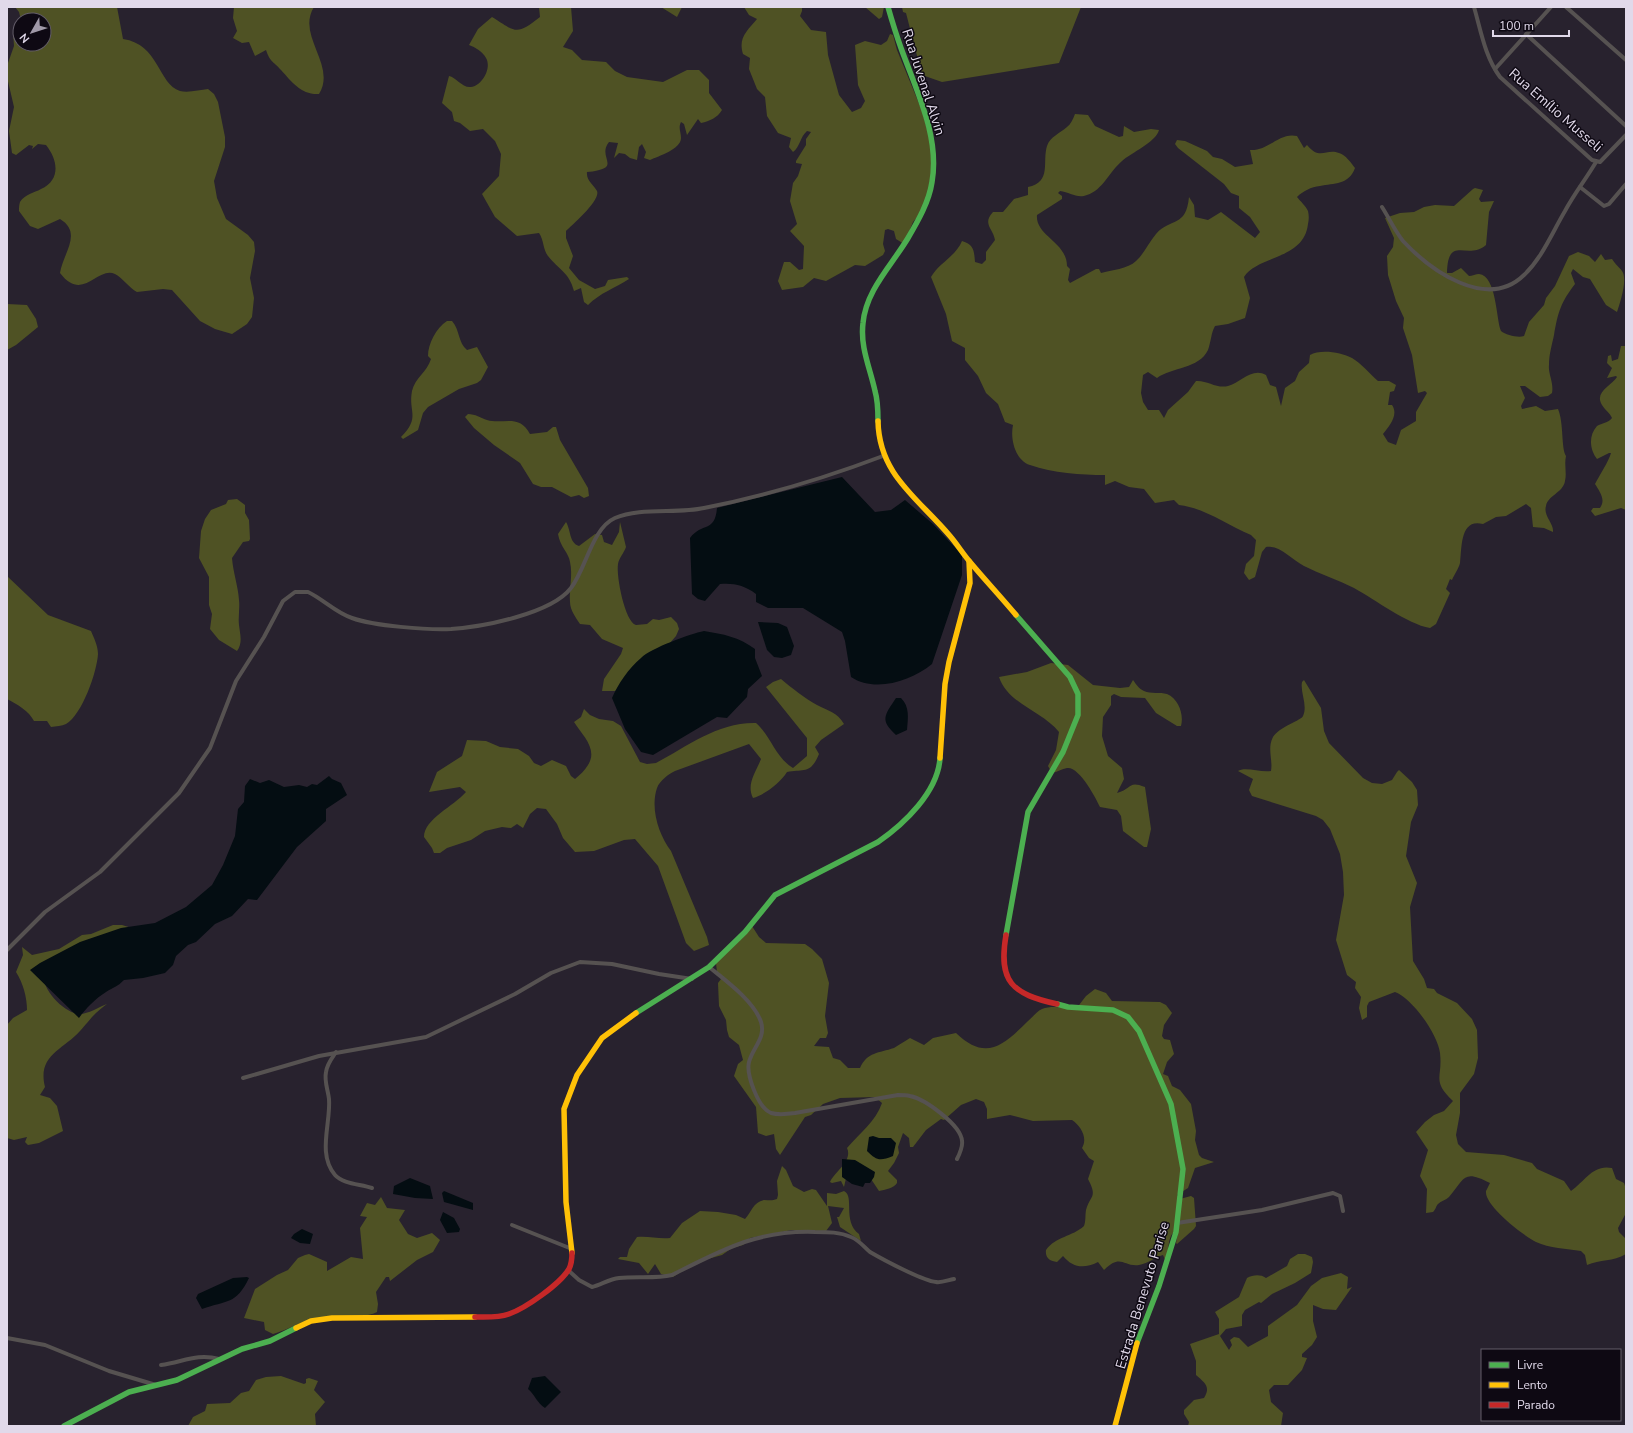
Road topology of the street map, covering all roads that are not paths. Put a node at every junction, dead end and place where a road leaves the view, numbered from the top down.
1 (888, 7) edge
2 (1474, 7) edge
3 (1551, 7) edge
4 (1566, 7) edge
5 (1526, 34) junction
6 (1626, 60) edge
7 (1495, 69) junction
8 (1626, 126) edge
9 (1626, 134) edge
10 (1596, 162) junction
11 (1626, 184) edge
12 (1580, 188) junction
13 (1382, 207) dead end
14 (883, 456) junction
15 (969, 561) junction
16 (7, 950) edge
17 (708, 967) junction
18 (692, 979) junction
19 (336, 1052) junction
20 (243, 1078) dead end
21 (957, 1159) dead end
22 (372, 1188) dead end
23 (1343, 1211) dead end
24 (1177, 1222) junction
25 (512, 1224) dead end
26 (572, 1249) junction
27 (568, 1270) junction
28 (954, 1279) dead end
29 (7, 1338) edge
30 (219, 1359) junction
31 (161, 1366) dead end
32 (158, 1386) junction
33 (64, 1426) edge
34 (1116, 1426) edge

1 - 14 street, Rua Juvenal Alvin
2 - 7 street, Rua Emílio Musseli
3 - 5 street
4 - 6 street
5 - 7 street
5 - 8 street
7 - 10 street, Rua Emílio Musseli
9 - 10 street, Rua Emílio Musseli
10 - 12 street
11 - 12 street
12 - 13 street
14 - 15 street, Estrada Benevuto Parise
14 - 16 street
15 - 17 street
15 - 24 street, Estrada Benevuto Parise
17 - 18 street
17 - 21 street
18 - 19 street
18 - 26 street
19 - 20 street
19 - 22 street
23 - 24 street
24 - 34 street, Estrada Benevuto Parise
25 - 26 street
26 - 27 street
27 - 28 street
27 - 30 street
29 - 32 street
30 - 31 street
30 - 32 street
32 - 33 street

